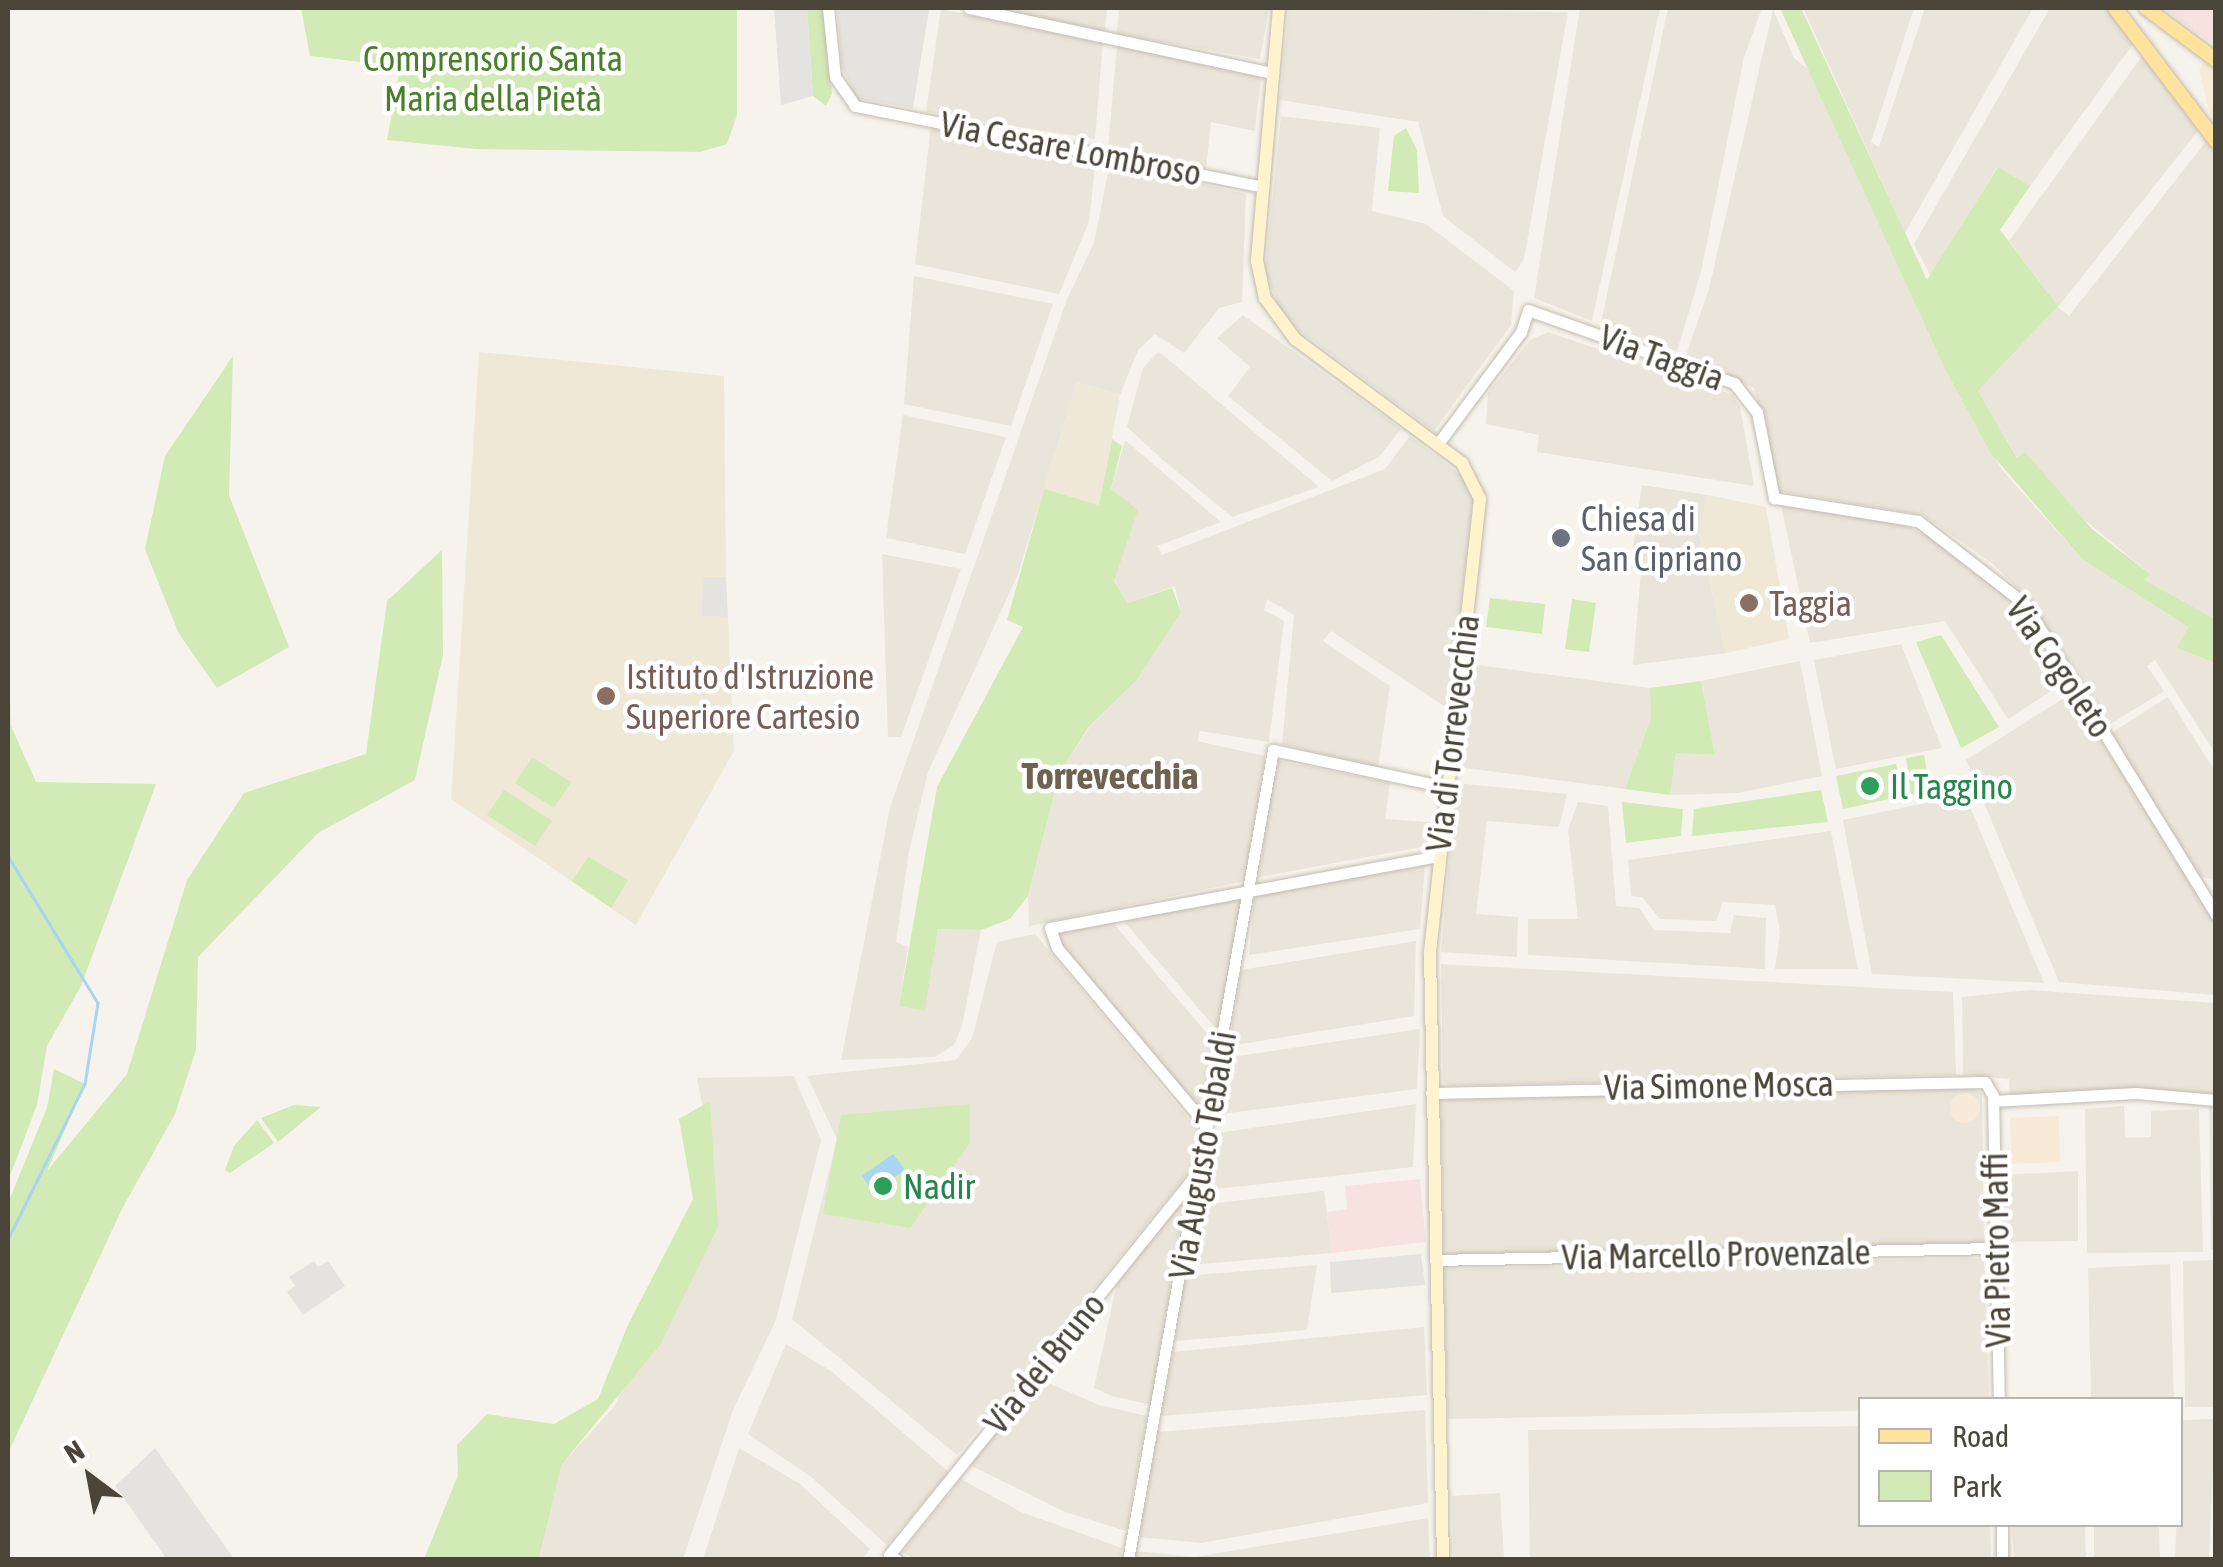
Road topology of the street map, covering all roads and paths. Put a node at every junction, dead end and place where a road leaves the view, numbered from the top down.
1 (828, 8) edge
2 (969, 8) edge
3 (1279, 8) edge
4 (2115, 8) edge
5 (2146, 8) edge
6 (2216, 60) edge
7 (1273, 73) junction
8 (2216, 141) edge
9 (1263, 187) junction
10 (1437, 445) junction
11 (1774, 498) joint
12 (1446, 786) junction
13 (1437, 856) junction
14 (1250, 889) junction
15 (2216, 915) edge
16 (1431, 1093) junction
17 (2216, 1100) edge
18 (1994, 1101) junction
19 (1207, 1126) junction
20 (1199, 1171) junction
21 (1996, 1248) junction
22 (1435, 1260) junction
23 (1999, 1397) edge
24 (2002, 1527) edge
25 (893, 1557) edge
26 (1128, 1560) edge
27 (1443, 1560) edge
28 (2002, 1560) edge

1 - 9 street, Via Cesare Lombroso
2 - 7 street
3 - 7 main road, Via di Torrevecchia
4 - 8 main road
5 - 6 main road
7 - 9 main road, Via di Torrevecchia
9 - 10 main road, Via di Torrevecchia
10 - 11 street, Via Taggia
10 - 12 main road, Via di Torrevecchia
11 - 15 street, Via Cogoleto
12 - 13 main road, Via di Torrevecchia
12 - 14 street, Via Augusto Tebaldi
13 - 14 street
13 - 16 main road, Via di Torrevecchia
14 - 19 street, Via Augusto Tebaldi
14 - 19 street
16 - 18 street, Via Simone Mosca
16 - 22 main road, Via di Torrevecchia
17 - 18 street
18 - 21 street, Via Pietro Maffi
19 - 20 street, Via Augusto Tebaldi
20 - 25 street, Via dei Bruno
20 - 26 street, Via Augusto Tebaldi
21 - 22 street, Via Marcello Provenzale
21 - 23 street, Via Pietro Maffi
22 - 27 main road, Via di Torrevecchia
24 - 28 street

